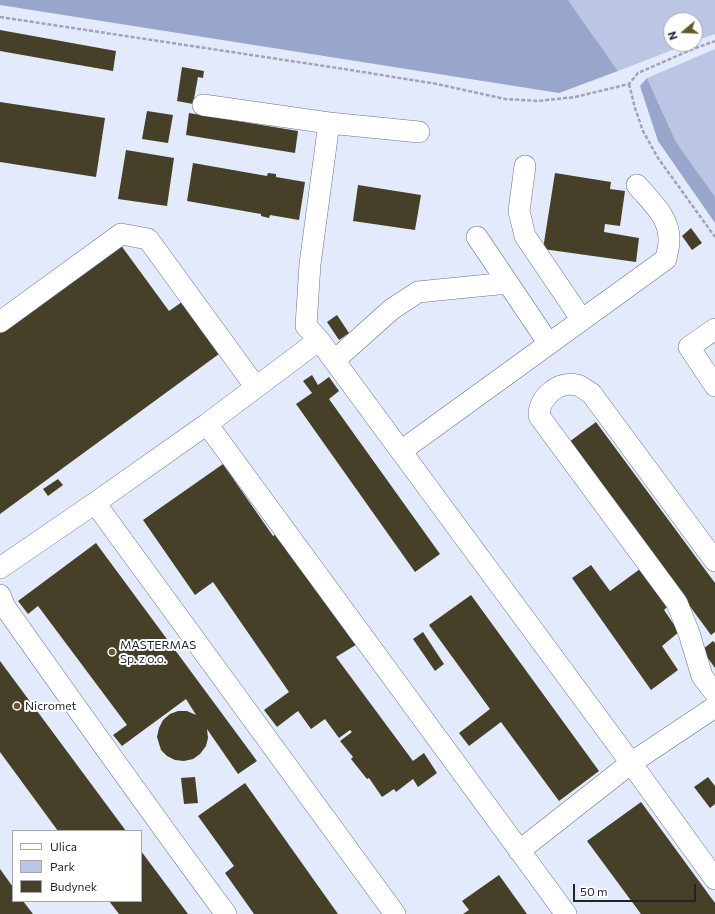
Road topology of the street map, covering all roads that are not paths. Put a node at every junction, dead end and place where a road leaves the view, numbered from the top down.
1 (203, 105) dead end
2 (329, 123) junction
3 (419, 132) dead end
4 (525, 166) dead end
5 (637, 186) dead end
6 (477, 237) dead end
7 (508, 283) junction
8 (582, 320) junction
9 (0, 322) edge
10 (715, 329) edge
11 (319, 340) junction
12 (549, 344) junction
13 (335, 360) junction
14 (255, 386) junction
15 (715, 386) edge
16 (207, 424) junction
17 (401, 451) junction
18 (95, 504) junction
19 (715, 561) edge
20 (0, 568) edge
21 (0, 595) edge
22 (715, 693) edge
23 (715, 707) edge
24 (631, 763) junction
25 (520, 851) junction
26 (715, 879) edge
27 (226, 914) edge
28 (395, 914) edge
29 (566, 914) edge

1 - 2 lane
2 - 3 lane
2 - 11 lane
4 - 8 lane
5 - 8 lane
6 - 7 lane
7 - 12 lane
7 - 13 lane
8 - 12 lane
9 - 14 lane
10 - 15 lane
11 - 13 lane
11 - 14 lane
12 - 17 lane
13 - 17 lane
14 - 16 lane
16 - 18 lane
16 - 25 lane
17 - 24 lane
18 - 20 lane
18 - 28 lane
19 - 22 lane
21 - 27 lane
23 - 24 lane
24 - 25 lane
24 - 26 lane
25 - 29 lane

